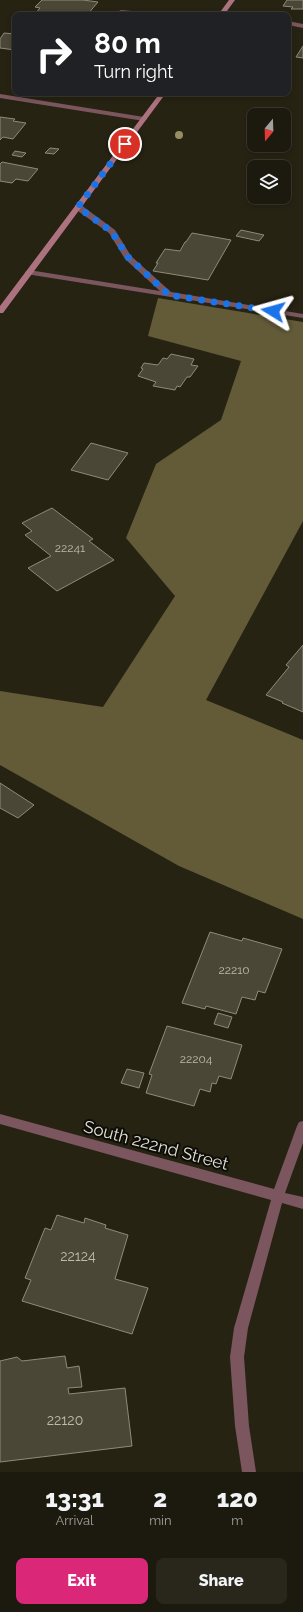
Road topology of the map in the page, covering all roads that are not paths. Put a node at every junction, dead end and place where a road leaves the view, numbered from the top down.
1 (232, 0) edge
2 (223, 12) edge
3 (291, 24) edge
4 (303, 26) edge
5 (0, 96) edge
6 (161, 96) edge
7 (144, 119) junction
8 (78, 207) junction
9 (29, 272) junction
10 (169, 295) junction
11 (0, 311) edge
12 (303, 316) edge
13 (0, 1119) edge
14 (303, 1126) edge
15 (278, 1196) junction
16 (303, 1203) edge
17 (249, 1472) edge

1 - 2 street
3 - 4 street
5 - 7 street
6 - 7 street
7 - 8 street
8 - 9 street
8 - 10 street
9 - 10 street
9 - 11 street
10 - 12 street
13 - 15 street, South 222nd Street
14 - 15 street
15 - 16 street, South 222nd Street
15 - 17 street

